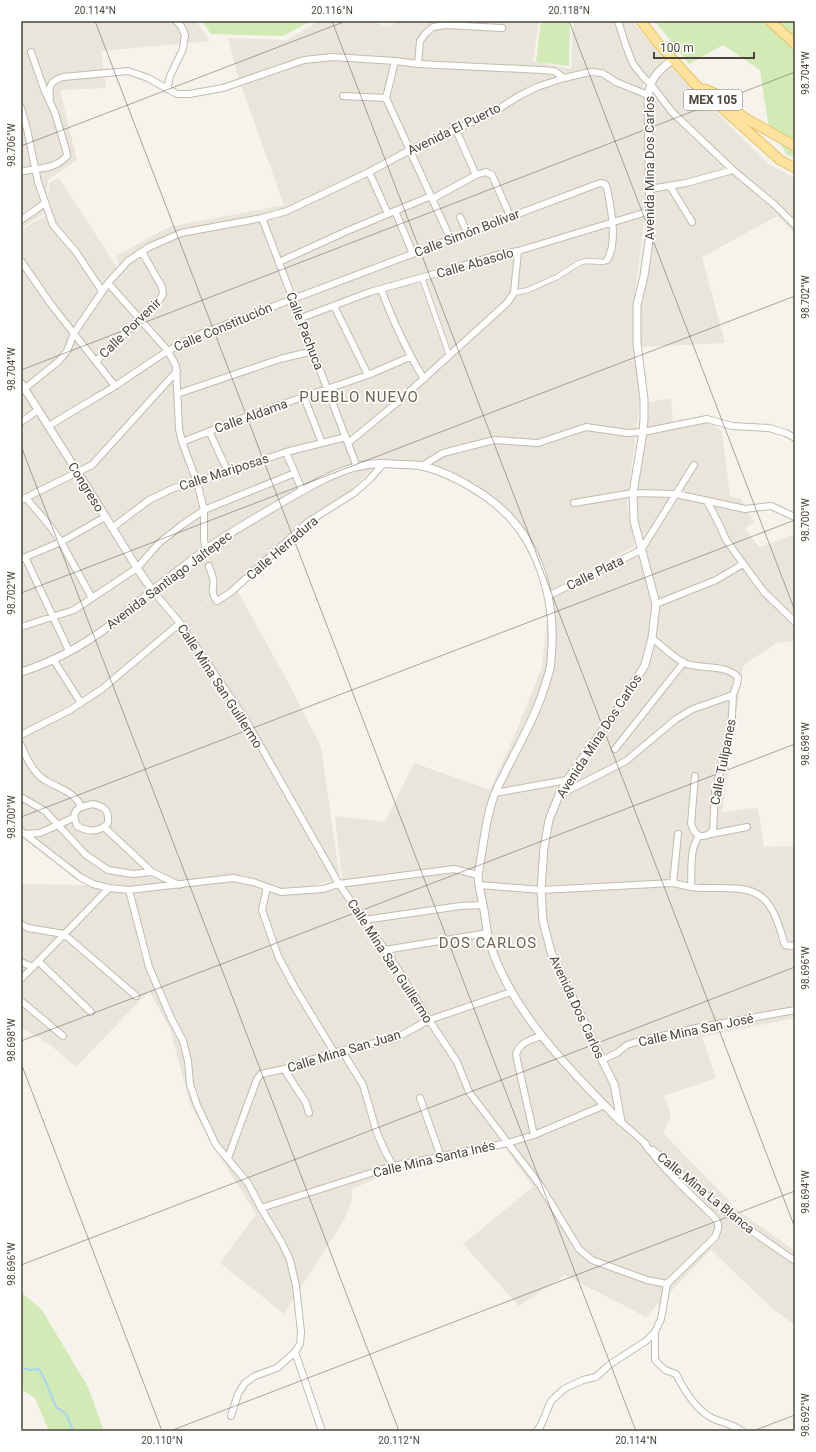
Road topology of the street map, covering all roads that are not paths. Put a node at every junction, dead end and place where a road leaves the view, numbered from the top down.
1 (176, 21) edge
2 (618, 21) edge
3 (641, 21) edge
4 (770, 21) edge
5 (502, 28) dead end
6 (795, 44) edge
7 (31, 52) dead end
8 (673, 59) junction
9 (395, 61) junction
10 (418, 64) junction
11 (564, 78) junction
12 (650, 83) junction
13 (695, 84) junction
14 (167, 89) junction
15 (648, 95) junction
16 (343, 96) dead end
17 (386, 98) junction
18 (50, 101) junction
19 (21, 108) edge
20 (456, 130) junction
21 (795, 146) edge
22 (410, 150) junction
23 (795, 168) edge
24 (36, 170) junction
25 (733, 170) junction
26 (21, 172) edge
27 (369, 172) junction
28 (476, 175) junction
29 (670, 186) junction
30 (650, 189) junction
31 (431, 198) junction
32 (45, 203) junction
33 (395, 211) junction
34 (650, 211) junction
35 (388, 214) junction
36 (510, 216) junction
37 (460, 217) dead end
38 (262, 218) junction
39 (21, 220) edge
40 (613, 222) junction
41 (692, 222) dead end
42 (795, 225) edge
43 (468, 234) junction
44 (451, 240) junction
45 (518, 251) junction
46 (142, 252) junction
47 (414, 254) junction
48 (607, 260) joint
49 (21, 261) edge
50 (279, 262) junction
51 (422, 278) junction
52 (108, 283) junction
53 (381, 289) junction
54 (102, 291) junction
55 (514, 293) junction
56 (293, 298) junction
57 (334, 306) junction
58 (300, 318) junction
59 (139, 319) junction
60 (74, 333) junction
61 (168, 351) junction
62 (313, 351) junction
63 (449, 355) junction
64 (410, 357) junction
65 (96, 361) junction
66 (178, 371) junction
67 (368, 376) junction
68 (424, 379) junction
69 (22, 386) edge
70 (115, 386) junction
71 (328, 390) junction
72 (177, 394) junction
73 (304, 397) junction
74 (38, 410) junction
75 (21, 422) edge
76 (49, 426) junction
77 (209, 431) junction
78 (643, 432) junction
79 (346, 437) junction
80 (795, 438) edge
81 (182, 442) junction
82 (322, 443) junction
83 (348, 443) junction
84 (286, 452) junction
85 (383, 464) junction
86 (694, 465) dead end
87 (422, 466) junction
88 (357, 467) junction
89 (228, 472) junction
90 (78, 473) junction
91 (295, 473) junction
92 (197, 482) junction
93 (302, 490) junction
94 (633, 494) junction
95 (676, 494) junction
96 (23, 499) edge
97 (707, 501) junction
98 (574, 502) dead end
99 (204, 510) junction
100 (105, 517) junction
101 (795, 517) edge
102 (112, 528) junction
103 (61, 542) junction
104 (206, 549) junction
105 (641, 550) junction
106 (23, 558) edge
107 (743, 564) junction
108 (209, 566) dead end
109 (136, 568) junction
110 (152, 590) junction
111 (548, 596) junction
112 (92, 598) junction
113 (656, 604) junction
114 (53, 617) junction
115 (795, 622) edge
116 (180, 623) junction
117 (21, 628) edge
118 (652, 638) junction
119 (69, 651) junction
120 (53, 659) junction
121 (684, 662) junction
122 (21, 672) edge
123 (733, 695) junction
124 (81, 703) junction
125 (21, 735) edge
126 (21, 745) edge
127 (615, 749) dead end
128 (23, 756) edge
129 (695, 776) dead end
130 (567, 780) junction
131 (495, 793) junction
132 (559, 795) junction
133 (21, 797) edge
134 (81, 807) junction
135 (73, 818) junction
136 (57, 825) junction
137 (747, 827) dead end
138 (104, 828) junction
139 (23, 833) edge
140 (678, 834) dead end
141 (711, 834) junction
142 (699, 836) junction
143 (152, 872) junction
144 (478, 875) junction
145 (673, 883) junction
146 (339, 884) junction
147 (179, 885) junction
148 (478, 885) junction
149 (267, 887) junction
150 (691, 887) junction
151 (109, 888) junction
152 (128, 890) junction
153 (541, 890) junction
154 (483, 904) junction
155 (364, 920) junction
156 (21, 924) edge
157 (488, 933) junction
158 (64, 934) junction
159 (795, 945) edge
160 (384, 950) junction
161 (38, 961) junction
162 (21, 962) edge
163 (33, 967) junction
164 (21, 979) edge
165 (511, 992) junction
166 (136, 996) dead end
167 (21, 1000) edge
168 (795, 1010) edge
169 (91, 1012) dead end
170 (428, 1020) junction
171 (62, 1036) dead end
172 (541, 1036) junction
173 (342, 1051) junction
174 (334, 1052) junction
175 (602, 1060) junction
176 (284, 1069) junction
177 (420, 1098) dead end
178 (604, 1105) junction
179 (309, 1113) dead end
180 (621, 1122) junction
181 (534, 1135) junction
182 (508, 1143) junction
183 (644, 1143) junction
184 (441, 1157) junction
185 (228, 1158) junction
186 (393, 1166) junction
187 (261, 1208) junction
188 (795, 1261) edge
189 (667, 1284) junction
190 (655, 1332) junction
191 (295, 1352) junction
192 (231, 1416) dead end
193 (322, 1431) edge
194 (537, 1431) edge
195 (742, 1431) edge

1 - 14 street
2 - 12 street, Avenida Mina Dos Carlos
3 - 8 main road, MEX 105
4 - 6 main road
5 - 10 street
7 - 18 street
8 - 12 street, Avenida Mina Dos Carlos
8 - 13 main road, MEX 105
9 - 10 street
9 - 14 street
9 - 17 street
10 - 11 street
11 - 15 street, Avenida El Puerto
11 - 20 street, Avenida El Puerto
12 - 15 street, Avenida Mina Dos Carlos
12 - 25 street
13 - 21 main road
13 - 23 main road, MEX 105
14 - 18 street
15 - 30 street, Avenida Mina Dos Carlos
16 - 17 street
17 - 22 street
18 - 24 street
19 - 24 street
20 - 22 street, Avenida El Puerto
20 - 28 street
22 - 27 street, Avenida El Puerto
22 - 31 street
24 - 26 street
24 - 32 street
25 - 29 street
25 - 42 street
27 - 35 street
27 - 38 street, Avenida El Puerto
28 - 31 street
28 - 36 street
29 - 30 street
29 - 41 street
30 - 34 street, Avenida Mina Dos Carlos
31 - 33 street
31 - 44 street
32 - 39 street
32 - 54 street
33 - 35 street
33 - 47 street
34 - 40 street, Calle Abasolo
34 - 78 street, Avenida Mina Dos Carlos
35 - 50 street
36 - 40 street, Calle Simón Bolívar
36 - 43 street, Calle Simón Bolívar
37 - 43 street
38 - 46 street, Avenida El Puerto
38 - 50 street, Calle Pachuca
40 - 45 street, Calle Abasolo
40 - 48 street
43 - 44 street, Calle Simón Bolívar
44 - 47 street, Calle Simón Bolívar
45 - 51 street, Calle Abasolo
45 - 55 street
46 - 52 street, Avenida El Puerto
46 - 59 street, Calle Porvenir
47 - 56 street, Calle Simón Bolívar
48 - 55 street
49 - 60 street
50 - 56 street, Calle Pachuca
51 - 53 street, Calle Abasolo
51 - 63 street
52 - 54 street, Avenida El Puerto
52 - 59 street
53 - 57 street, Calle Abasolo
53 - 64 street
54 - 60 street, Avenida El Puerto
55 - 63 street
56 - 58 street, Calle Pachuca
56 - 61 street, Calle Constitución
57 - 58 street, Calle Abasolo
57 - 67 street
58 - 62 street, Calle Pachuca
59 - 61 street
59 - 65 street, Calle Porvenir
60 - 65 street
60 - 69 street, Avenida El Puerto
61 - 66 street
61 - 70 street, Calle Constitución
62 - 71 street, Calle Pachuca
62 - 72 street
63 - 68 street
64 - 67 street, Calle Aldama
64 - 68 street
65 - 70 street
66 - 72 street
66 - 90 street
67 - 71 street, Calle Aldama
68 - 83 street
69 - 74 street, Congreso
70 - 76 street, Calle Constitución
71 - 73 street, Calle Aldama
71 - 79 street, Calle Pachuca
72 - 81 street
73 - 77 street, Calle Aldama
73 - 82 street
74 - 75 street
74 - 76 street, Congreso
76 - 90 street, Congreso
77 - 81 street, Calle Aldama
77 - 89 street
78 - 80 street
78 - 87 street
78 - 94 street, Avenida Mina Dos Carlos
79 - 82 street, Calle Mariposas
79 - 83 street, Calle Pachuca
81 - 92 street
82 - 84 street, Calle Mariposas
83 - 88 street, Calle Pachuca
84 - 89 street, Calle Mariposas
84 - 91 street
85 - 87 street, Avenida Santiago Jaltepec
85 - 88 street, Avenida Santiago Jaltepec
85 - 108 street, Calle Herradura
86 - 95 street
87 - 111 street, Avenida Santiago Jaltepec
88 - 93 street, Avenida Santiago Jaltepec
89 - 92 street, Calle Mariposas
90 - 96 street
90 - 100 street, Congreso
91 - 93 street
91 - 99 street
92 - 99 street
92 - 102 street, Calle Mariposas
93 - 104 street, Avenida Santiago Jaltepec
94 - 95 street
94 - 98 street
94 - 105 street, Avenida Mina Dos Carlos
95 - 97 street
95 - 105 street
96 - 103 street
97 - 101 street
97 - 107 street
99 - 104 street
99 - 109 street
100 - 102 street, Congreso
100 - 103 street
102 - 109 street, Congreso
103 - 106 street
103 - 112 street
104 - 110 street, Avenida Santiago Jaltepec
105 - 111 street, Calle Plata
105 - 113 street, Avenida Mina Dos Carlos
106 - 114 street
107 - 113 street
107 - 115 street
109 - 110 street, Congreso
109 - 112 street
110 - 116 street, Calle Mina San Guillermo
110 - 119 street, Avenida Santiago Jaltepec
111 - 131 street, Avenida Santiago Jaltepec
112 - 114 street
113 - 118 street, Avenida Mina Dos Carlos
114 - 117 street
114 - 119 street
116 - 124 street
116 - 146 street, Calle Mina San Guillermo
118 - 121 street
118 - 130 street, Avenida Mina Dos Carlos
119 - 120 street, Avenida Santiago Jaltepec
120 - 122 street, Avenida Santiago Jaltepec
120 - 124 street
121 - 123 street, Calle Tulipanes
121 - 127 street
123 - 132 street
123 - 141 street, Calle Tulipanes
124 - 125 street
126 - 128 street
128 - 134 street
129 - 142 street
130 - 131 street
130 - 132 street, Avenida Mina Dos Carlos
131 - 144 street, Avenida Santiago Jaltepec
132 - 153 street, Avenida Mina Dos Carlos
133 - 136 street
134 - 135 street
134 - 138 street
135 - 136 street
135 - 138 street
136 - 139 street
136 - 143 street
137 - 141 street
138 - 143 street
139 - 151 street
140 - 145 street
141 - 142 street
142 - 150 street
143 - 147 street
144 - 146 street
144 - 148 street, Avenida Santiago Jaltepec
145 - 150 street
145 - 153 street
146 - 149 street
146 - 155 street, Calle Mina San Guillermo
147 - 149 street
147 - 152 street
148 - 153 street
148 - 154 street, Avenida Santiago Jaltepec
149 - 174 street
150 - 159 street
151 - 152 street
151 - 158 street
152 - 185 street
153 - 175 street, Avenida Dos Carlos
154 - 155 street
154 - 157 street, Avenida Santiago Jaltepec
155 - 160 street, Calle Mina San Guillermo
156 - 158 street
157 - 160 street
157 - 165 street, Avenida Santiago Jaltepec
158 - 161 street
158 - 166 street
160 - 170 street, Calle Mina San Guillermo
161 - 163 street
161 - 169 street
162 - 163 street
163 - 164 street
165 - 170 street, Calle Mina San Juan
165 - 172 street, Avenida Santiago Jaltepec
167 - 171 street
168 - 175 street, Calle Mina San José
170 - 173 street, Calle Mina San Juan
170 - 182 street, Calle Mina San Guillermo
172 - 178 street, Avenida Santiago Jaltepec
172 - 181 street
173 - 174 street, Calle Mina San Juan
173 - 186 street
174 - 176 street, Calle Mina San Juan
175 - 180 street, Avenida Dos Carlos
176 - 179 street
176 - 185 street, Calle Mina San Juan
177 - 184 street
178 - 180 street, Avenida Santiago Jaltepec
178 - 181 street, Calle Mina Santa Inés
180 - 183 street, Calle Mina La Blanca
181 - 182 street, Calle Mina Santa Inés
182 - 184 street, Calle Mina Santa Inés
182 - 189 street, Calle Mina San Guillermo
183 - 188 street, Calle Mina La Blanca
183 - 189 street
184 - 186 street, Calle Mina Santa Inés
185 - 187 street
186 - 187 street, Calle Mina Santa Inés
187 - 191 street
189 - 190 street
190 - 194 street
190 - 195 street
191 - 192 street
191 - 193 street

